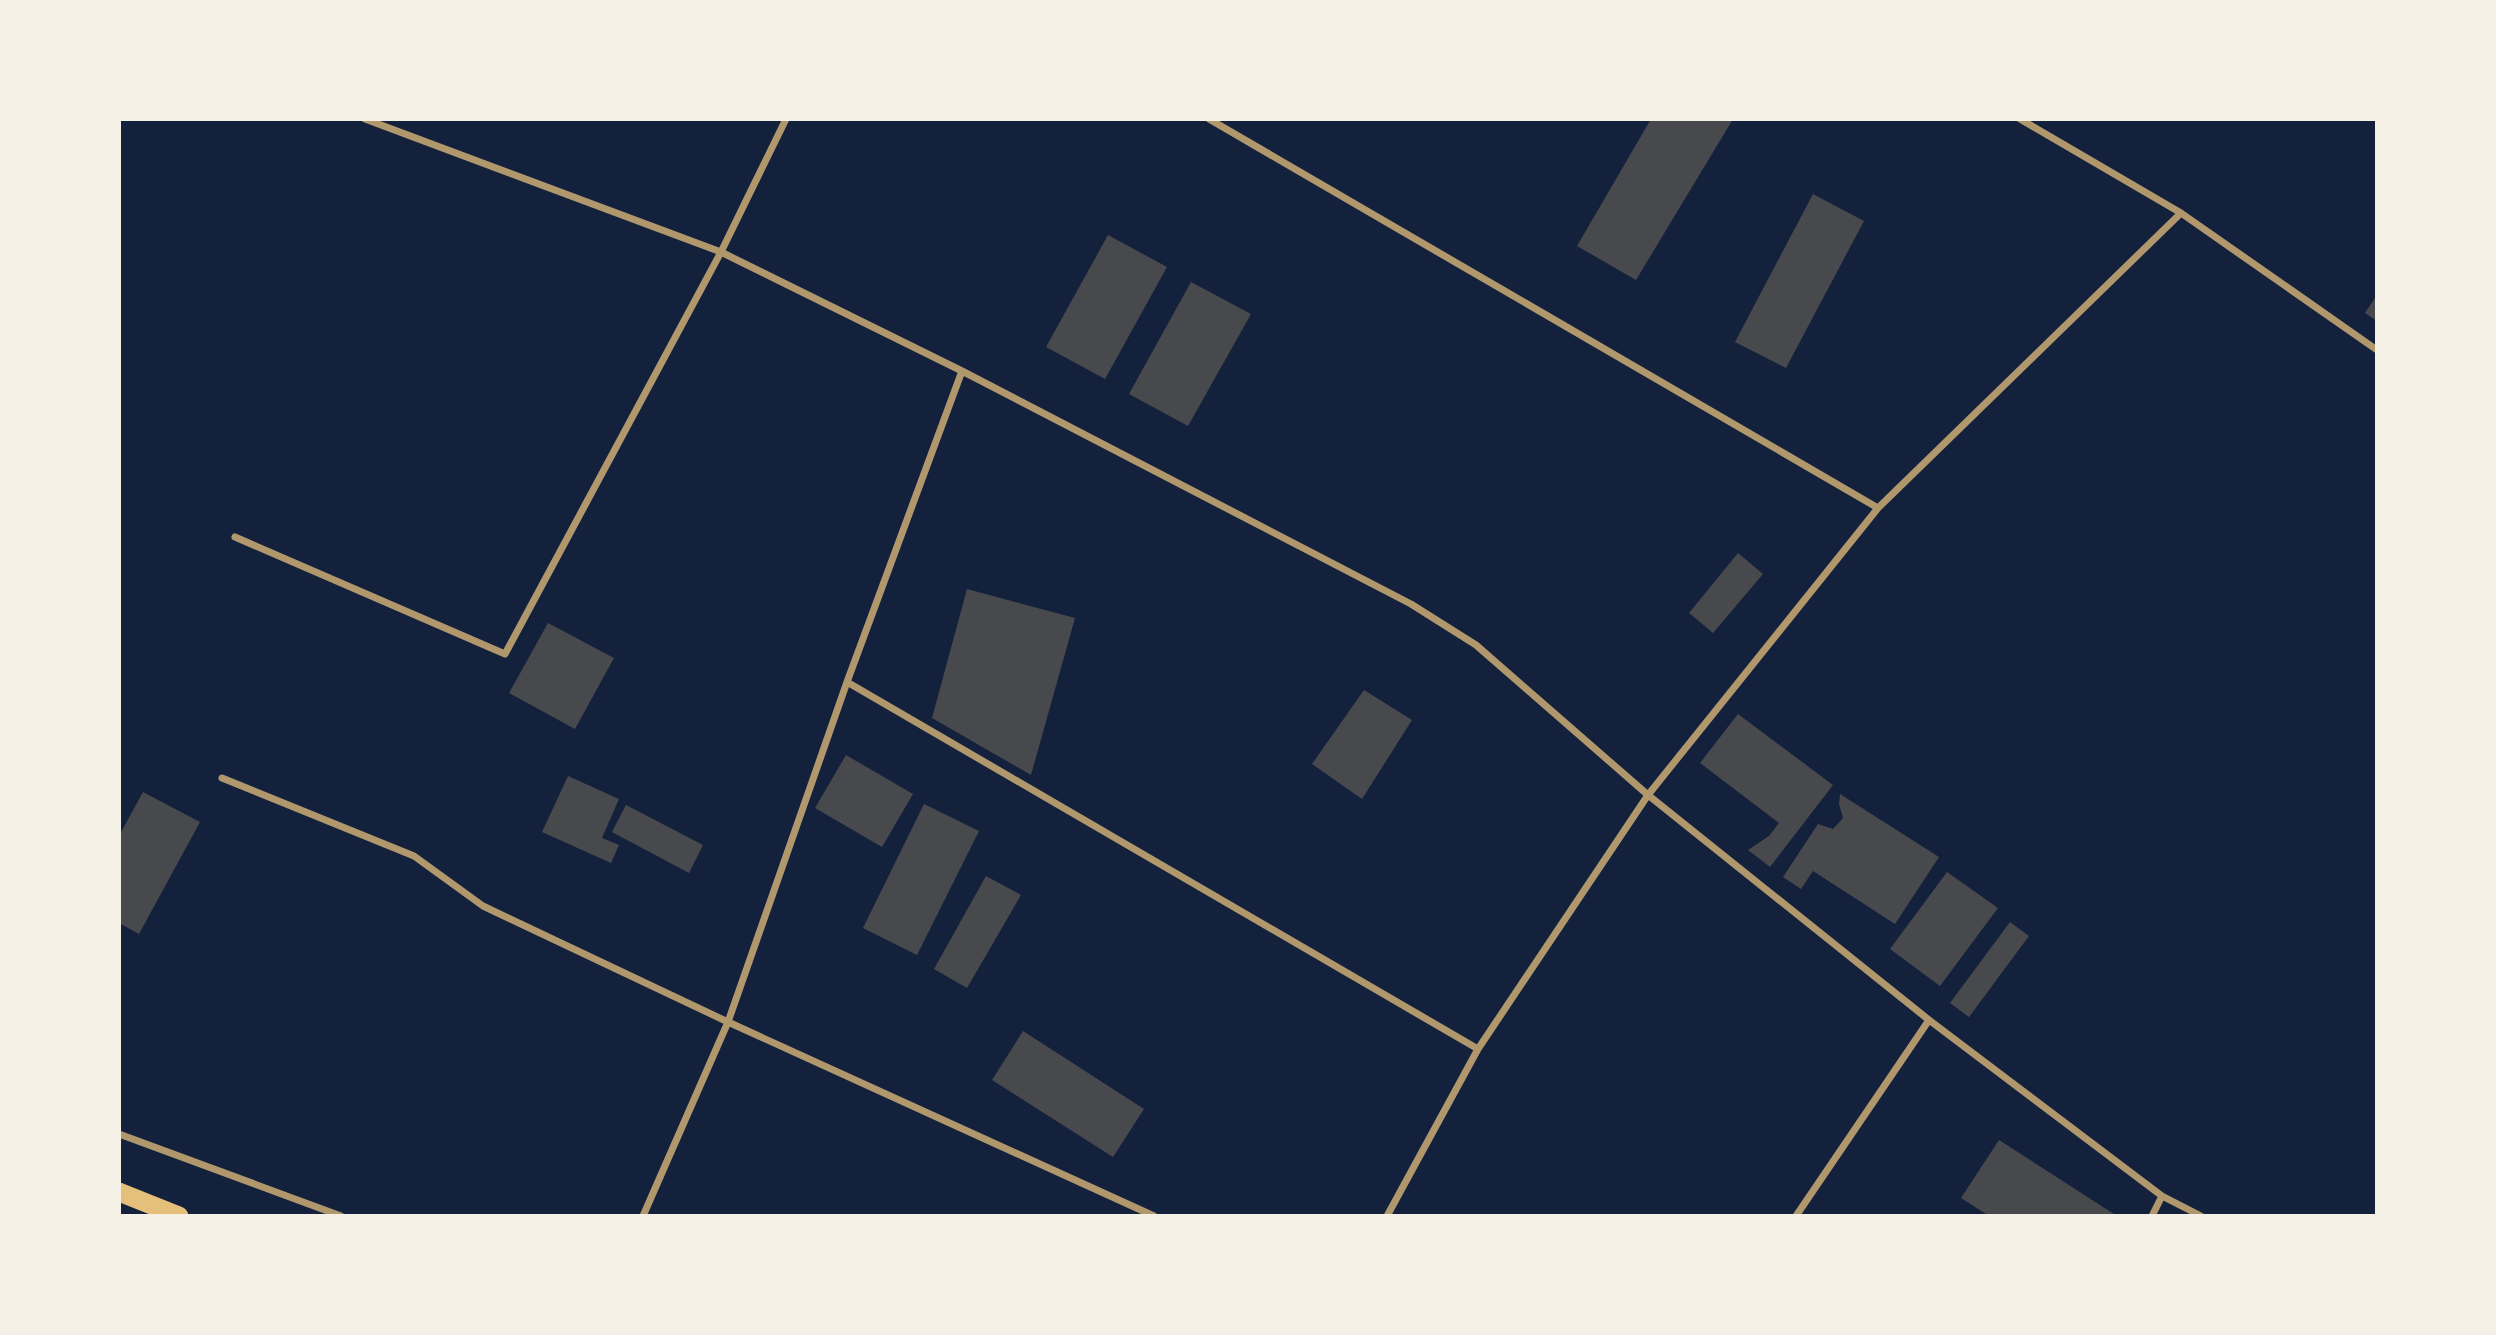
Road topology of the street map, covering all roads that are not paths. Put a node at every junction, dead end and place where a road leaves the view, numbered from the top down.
1 (365, 119) edge
2 (786, 119) edge
3 (1209, 119) edge
4 (2020, 119) edge
5 (2181, 213) junction
6 (721, 251) junction
7 (2377, 351) edge
8 (962, 371) junction
9 (1878, 508) junction
10 (236, 537) dead end
11 (847, 682) junction
12 (222, 778) dead end
13 (1648, 795) junction
14 (1929, 1020) junction
15 (728, 1021) junction
16 (1478, 1049) junction
17 (119, 1134) edge
18 (119, 1192) edge
19 (2162, 1196) junction
20 (179, 1216) edge
21 (341, 1216) edge
22 (643, 1216) edge
23 (1154, 1216) edge
24 (1387, 1216) edge
25 (1796, 1216) edge
26 (2152, 1216) edge
27 (2201, 1216) edge

1 - 6 street
2 - 6 street
3 - 9 street
4 - 5 street
5 - 7 street
5 - 9 street
6 - 8 street
6 - 10 street
8 - 11 street
8 - 13 street
9 - 13 street
11 - 15 street
11 - 16 street
12 - 15 street
13 - 14 street
13 - 16 street
14 - 19 street
14 - 25 street
15 - 22 street
15 - 23 street
16 - 24 street
17 - 21 street
18 - 20 highway
19 - 26 street
19 - 27 street

